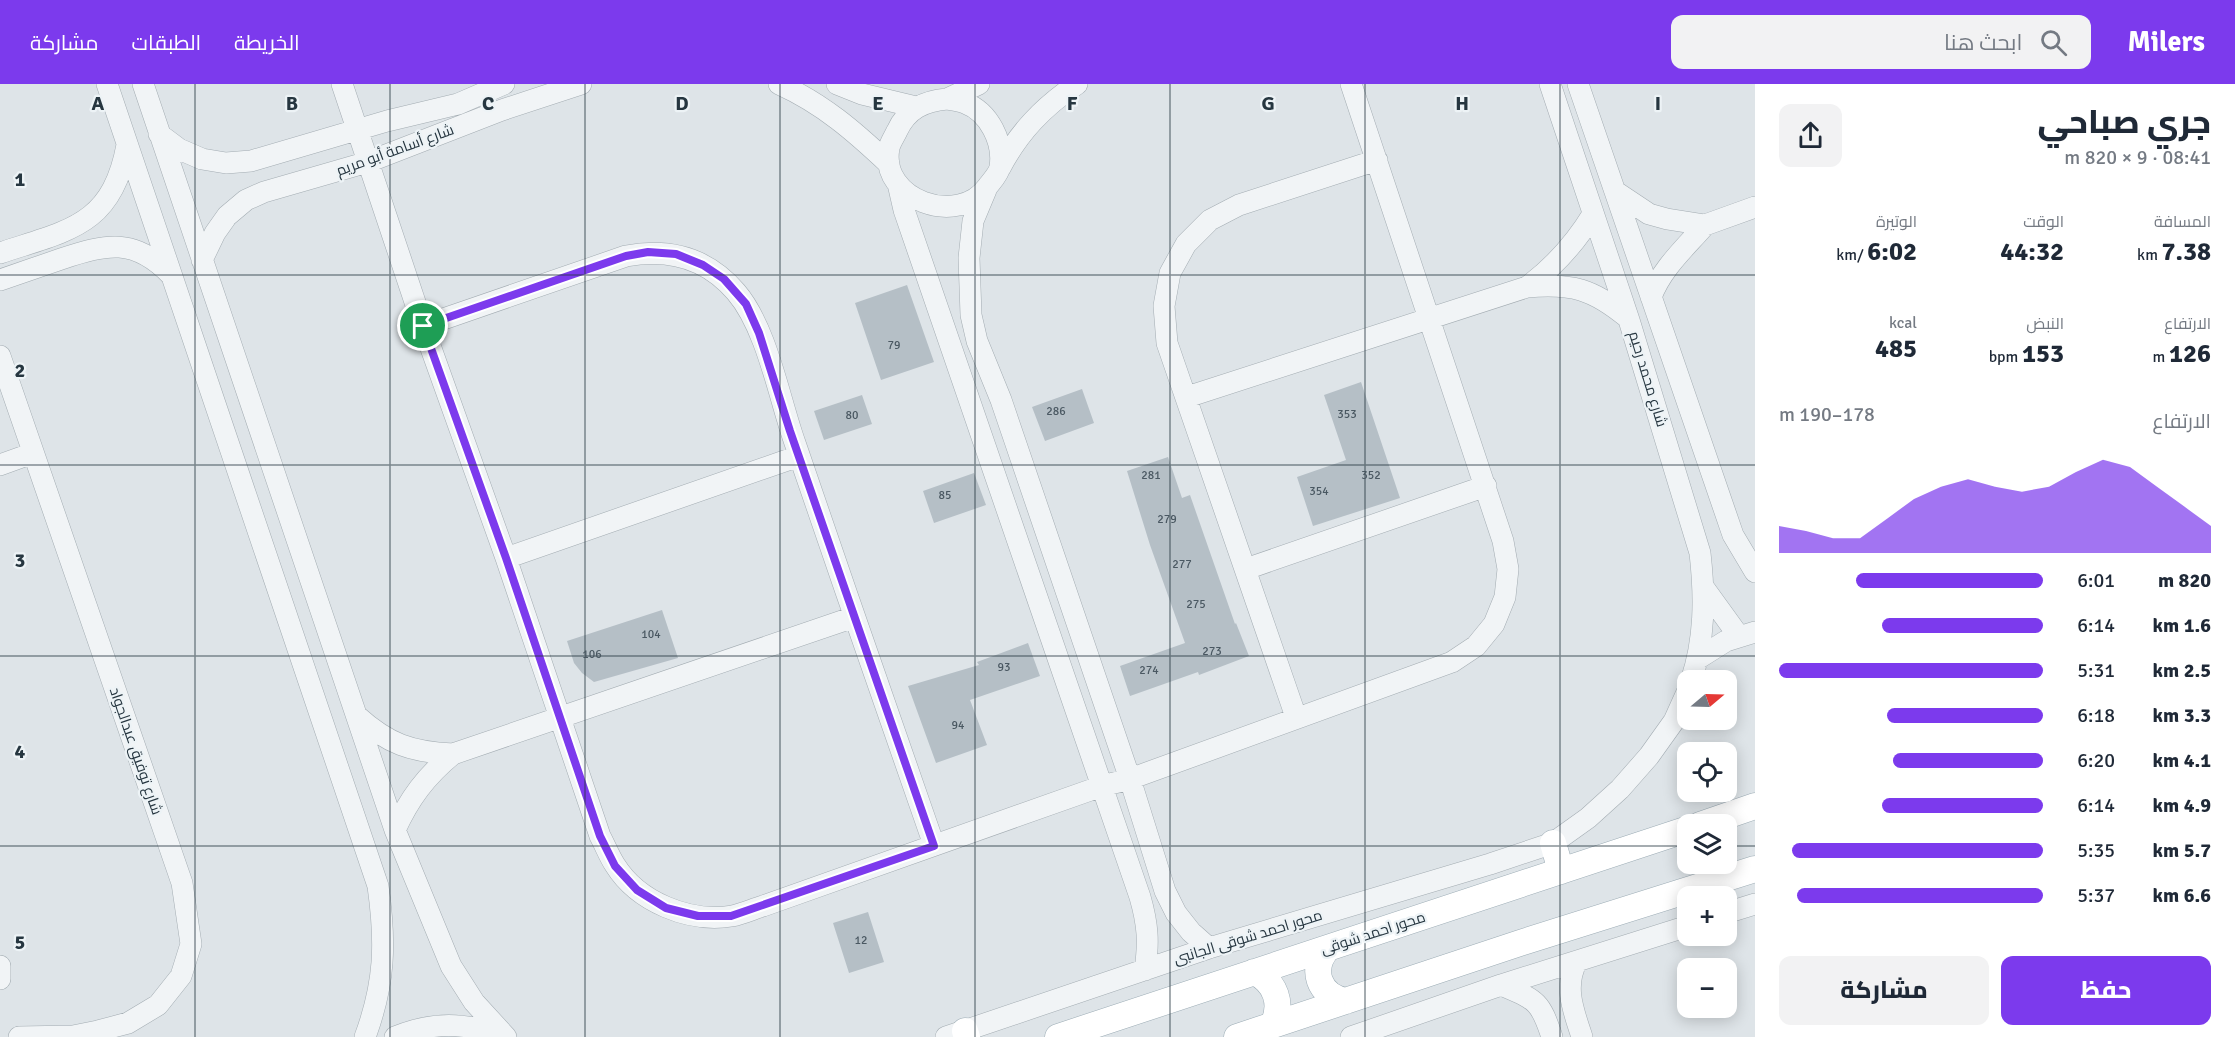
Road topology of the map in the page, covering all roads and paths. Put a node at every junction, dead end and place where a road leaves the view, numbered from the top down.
1 (107, 84) edge
2 (143, 84) edge
3 (342, 84) edge
4 (504, 84) edge
5 (581, 84) edge
6 (779, 84) edge
7 (837, 84) edge
8 (979, 84) edge
9 (1077, 84) edge
10 (1351, 84) edge
11 (1579, 88) edge
12 (1553, 93) edge
13 (947, 99) junction
14 (916, 107) junction
15 (357, 131) junction
16 (159, 134) junction
17 (128, 144) junction
18 (1377, 160) junction
19 (369, 162) junction
20 (889, 164) junction
21 (1000, 169) junction
22 (899, 188) junction
23 (986, 190) junction
24 (1616, 192) junction
25 (1755, 207) edge
26 (1593, 214) junction
27 (1705, 225) junction
28 (0, 253) edge
29 (202, 260) junction
30 (172, 277) junction
31 (0, 280) edge
32 (1527, 287) junction
33 (1651, 297) junction
34 (1430, 318) junction
35 (1629, 320) junction
36 (423, 326) junction
37 (0, 356) edge
38 (1187, 397) junction
39 (33, 453) junction
40 (799, 456) junction
41 (0, 465) edge
42 (276, 479) junction
43 (1486, 486) junction
44 (245, 489) junction
45 (506, 558) junction
46 (1246, 569) junction
47 (1755, 572) edge
48 (1704, 588) junction
49 (854, 617) junction
50 (1747, 634) edge
51 (1699, 658) junction
52 (1695, 670) edge
53 (356, 714) junction
54 (1677, 714) edge
55 (1296, 717) junction
56 (559, 718) junction
57 (453, 754) junction
58 (1130, 779) junction
59 (1102, 786) junction
60 (1755, 806) edge
61 (1732, 814) edge
62 (395, 830) junction
63 (1677, 833) edge
64 (1552, 843) junction
65 (934, 846) junction
66 (1755, 869) edge
67 (1561, 871) junction
68 (1755, 904) edge
69 (1737, 910) edge
70 (1677, 929) edge
71 (1209, 948) junction
72 (1328, 948) junction
73 (1577, 961) junction
74 (0, 966) edge
75 (1145, 970) junction
76 (1254, 972) junction
77 (0, 979) edge
78 (1501, 985) junction
79 (1346, 1001) junction
80 (1273, 1025) junction
81 (959, 1035) edge
82 (504, 1036) edge
83 (20, 1037) edge
84 (365, 1037) edge
85 (395, 1037) edge
86 (1058, 1037) edge
87 (1237, 1037) edge
88 (1351, 1037) edge
89 (1552, 1037) edge
90 (1582, 1037) edge

1 - 17 street
2 - 16 street
3 - 15 street
4 - 15 street, شارع أسامة أبو مريم
5 - 19 street, شارع أسامة أبو مريم
6 - 20 street
7 - 14 street
8 - 13 street
9 - 21 street
10 - 18 street
11 - 12 street
11 - 24 street, شارع محمد رحيم
12 - 26 street, شارع محمد رحيم
13 - 14 street
13 - 21 street
14 - 20 street
15 - 16 street, شارع أسامة أبو مريم
15 - 19 street
16 - 29 street
17 - 28 street
17 - 30 street
18 - 34 street
18 - 38 street
19 - 29 street, شارع أسامة أبو مريم
19 - 36 street
20 - 22 street
21 - 23 street
22 - 23 street
22 - 59 street
23 - 58 street
24 - 27 street
24 - 33 street, شارع محمد رحيم
25 - 27 street
26 - 32 street
26 - 35 street, شارع محمد رحيم
27 - 33 street
29 - 42 street
30 - 31 street
30 - 44 street
32 - 34 street
32 - 35 street
33 - 47 street, شارع محمد رحيم
34 - 38 street
34 - 43 street
35 - 48 street, شارع محمد رحيم
36 - 40 street
36 - 45 street
37 - 39 street, شارع توفيق عبدالجواد
38 - 46 street
39 - 41 street
39 - 83 street, شارع توفيق عبدالجواد
40 - 45 street
40 - 49 street
42 - 44 street
42 - 53 street
43 - 46 street
43 - 55 street
44 - 84 street
45 - 56 street
46 - 55 street
48 - 50 street
48 - 51 street, شارع محمد رحيم
49 - 56 street
49 - 65 street
50 - 51 street
51 - 52 street, شارع محمد رحيم
53 - 57 street
53 - 62 street
54 - 64 street
55 - 58 street
56 - 57 street
56 - 65 street
57 - 62 street
58 - 59 street
58 - 71 street
59 - 65 street
59 - 75 street
60 - 61 main road
62 - 82 street
63 - 67 main road, محور احمد شوقى
64 - 67 main road
64 - 71 street, محور احمد شوقى الجانبى
66 - 79 main road
67 - 72 main road, محور احمد شوقى
68 - 69 street
70 - 73 street
71 - 75 street, محور احمد شوقى الجانبى
72 - 76 main road, محور احمد شوقى
72 - 79 main road
73 - 78 street
73 - 90 street
74 - 77 street
75 - 81 street, محور احمد شوقى الجانبى
76 - 80 main road
76 - 86 main road, محور احمد شوقى
78 - 88 street
78 - 89 street
79 - 80 main road
80 - 87 main road
82 - 85 street

